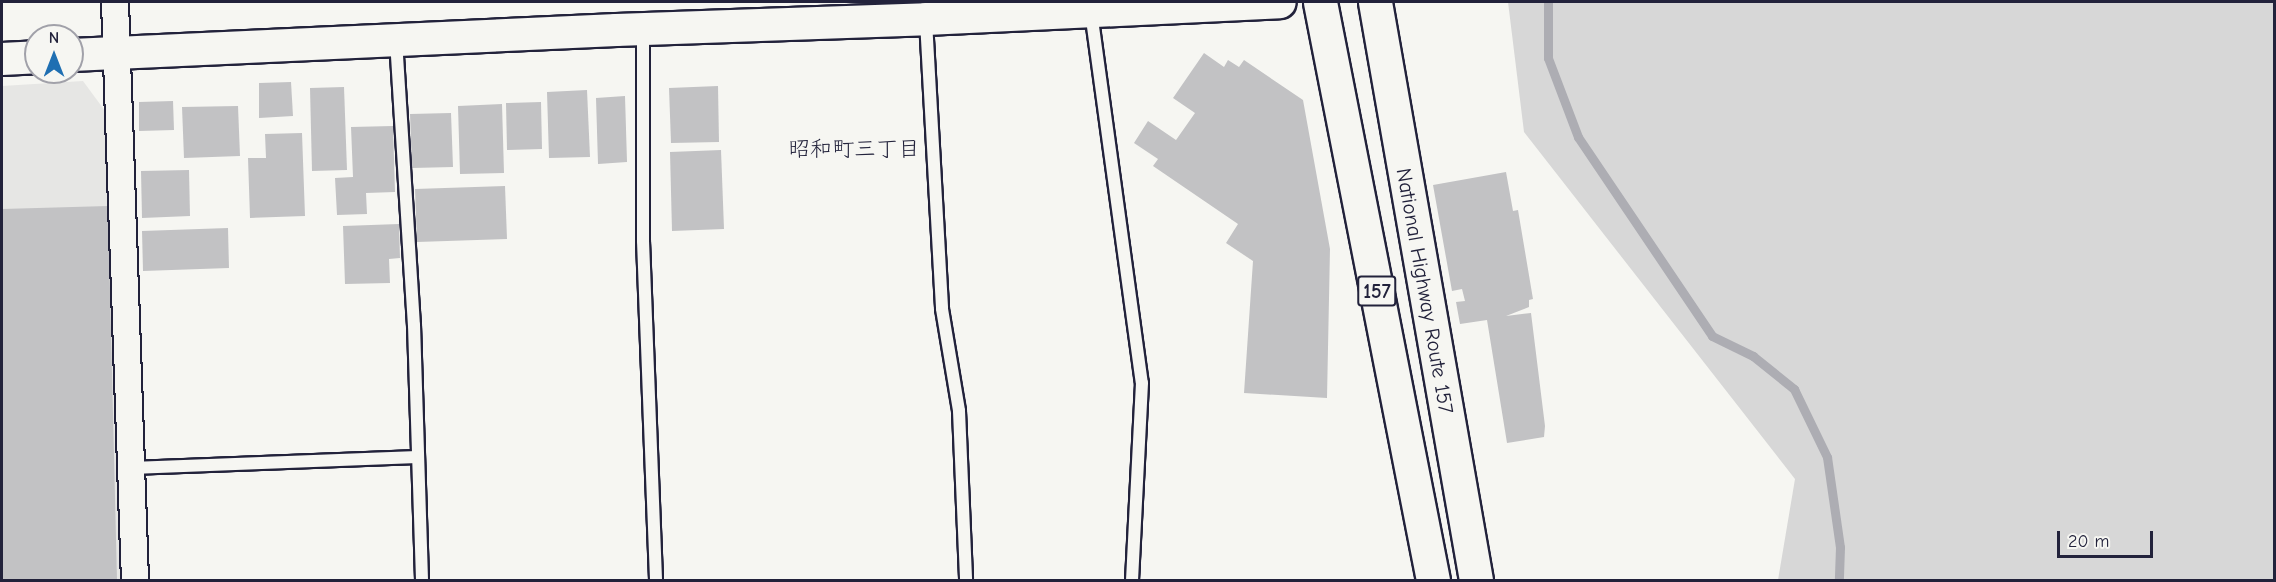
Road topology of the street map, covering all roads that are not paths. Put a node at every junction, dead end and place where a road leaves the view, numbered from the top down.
1 (115, 2) edge
2 (1280, 2) edge
3 (1320, 2) edge
4 (1375, 2) edge
5 (1122, 5) edge
6 (1091, 11) junction
7 (926, 19) junction
8 (644, 29) junction
9 (396, 40) junction
10 (116, 52) junction
11 (84, 54) edge
12 (24, 58) edge
13 (2, 59) edge
14 (418, 457) junction
15 (131, 468) junction
16 (135, 580) edge
17 (422, 580) edge
18 (656, 580) edge
19 (966, 580) edge
20 (1132, 580) edge
21 (1433, 580) edge
22 (1476, 580) edge

1 - 10 street
2 - 5 street
3 - 21 highway, 157
4 - 22 highway, National Highway Route 157 / 157
5 - 6 street
6 - 7 street
6 - 20 lane
7 - 8 street
7 - 19 lane
8 - 9 street
8 - 18 lane
9 - 10 street
9 - 14 lane
10 - 11 street
10 - 15 street
12 - 13 street
14 - 15 lane
14 - 17 lane
15 - 16 street

